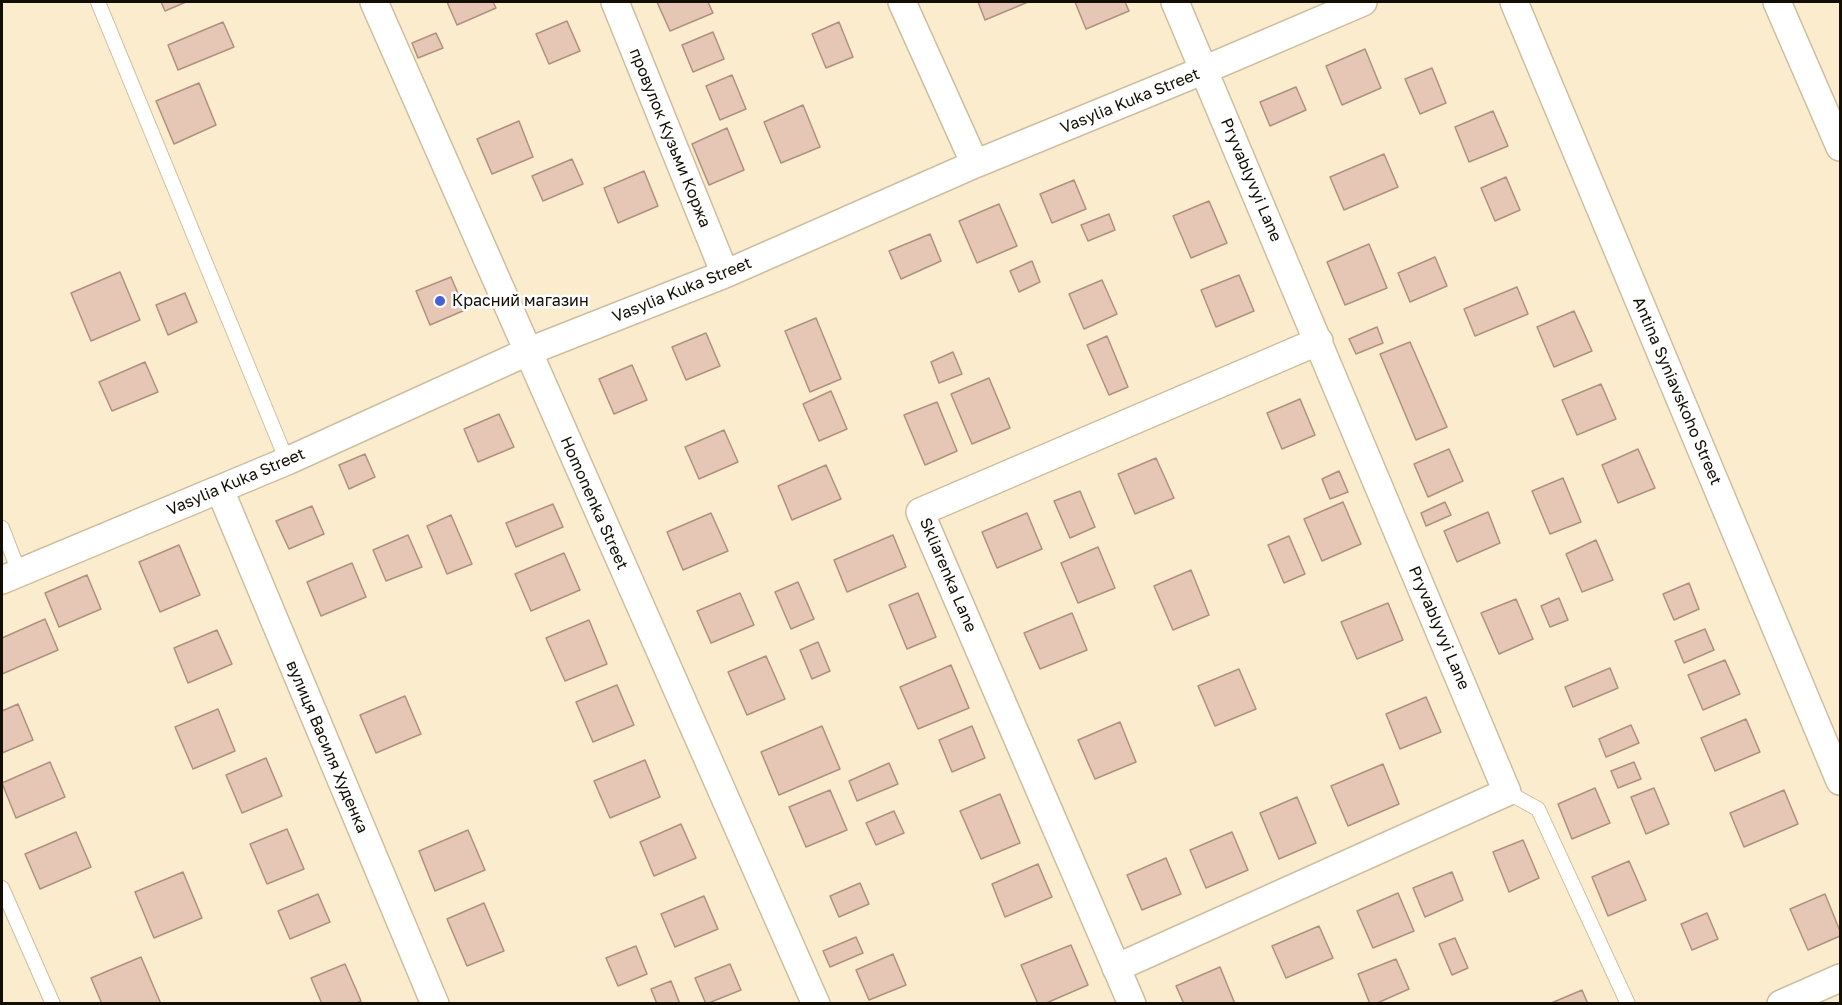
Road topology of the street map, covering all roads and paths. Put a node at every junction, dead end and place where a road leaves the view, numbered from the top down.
1 (98, 2) edge
2 (374, 2) edge
3 (615, 2) edge
4 (902, 2) edge
5 (1175, 2) edge
6 (1363, 2) edge
7 (1514, 2) edge
8 (1777, 2) edge
9 (1204, 70) junction
10 (1840, 147) edge
11 (975, 164) junction
12 (725, 274) junction
13 (1319, 341) junction
14 (527, 352) junction
15 (287, 461) junction
16 (220, 490) junction
17 (2, 528) edge
18 (10, 576) edge
19 (1840, 781) edge
20 (1507, 792) junction
21 (2, 888) edge
22 (1116, 968) junction
23 (1840, 978) edge
24 (53, 1004) edge
25 (435, 1004) edge
26 (816, 1004) edge
27 (1132, 1004) edge
28 (1628, 1004) edge
29 (1782, 1004) edge

1 - 15 lane
2 - 14 street, Homonenka Street
3 - 12 street, провулок Кузьми Коржа
4 - 11 street
5 - 9 street, Pryvablyvyi Lane
6 - 9 street, Vasylia Kuka Street
7 - 19 street, Antina Syniavskoho Street
8 - 10 street
9 - 11 street, Vasylia Kuka Street
9 - 13 street, Pryvablyvyi Lane
11 - 12 street, Vasylia Kuka Street
12 - 14 street, Vasylia Kuka Street
13 - 20 street, Pryvablyvyi Lane
13 - 22 street, Skliarenka Lane
14 - 15 street, Vasylia Kuka Street
14 - 26 street, Homonenka Street
15 - 16 street, Vasylia Kuka Street
16 - 18 street, Vasylia Kuka Street
16 - 25 street, вулиця Василя Худенка
17 - 18 lane
20 - 22 street
20 - 28 lane
21 - 24 lane
22 - 27 street, Skliarenka Lane
23 - 29 street

